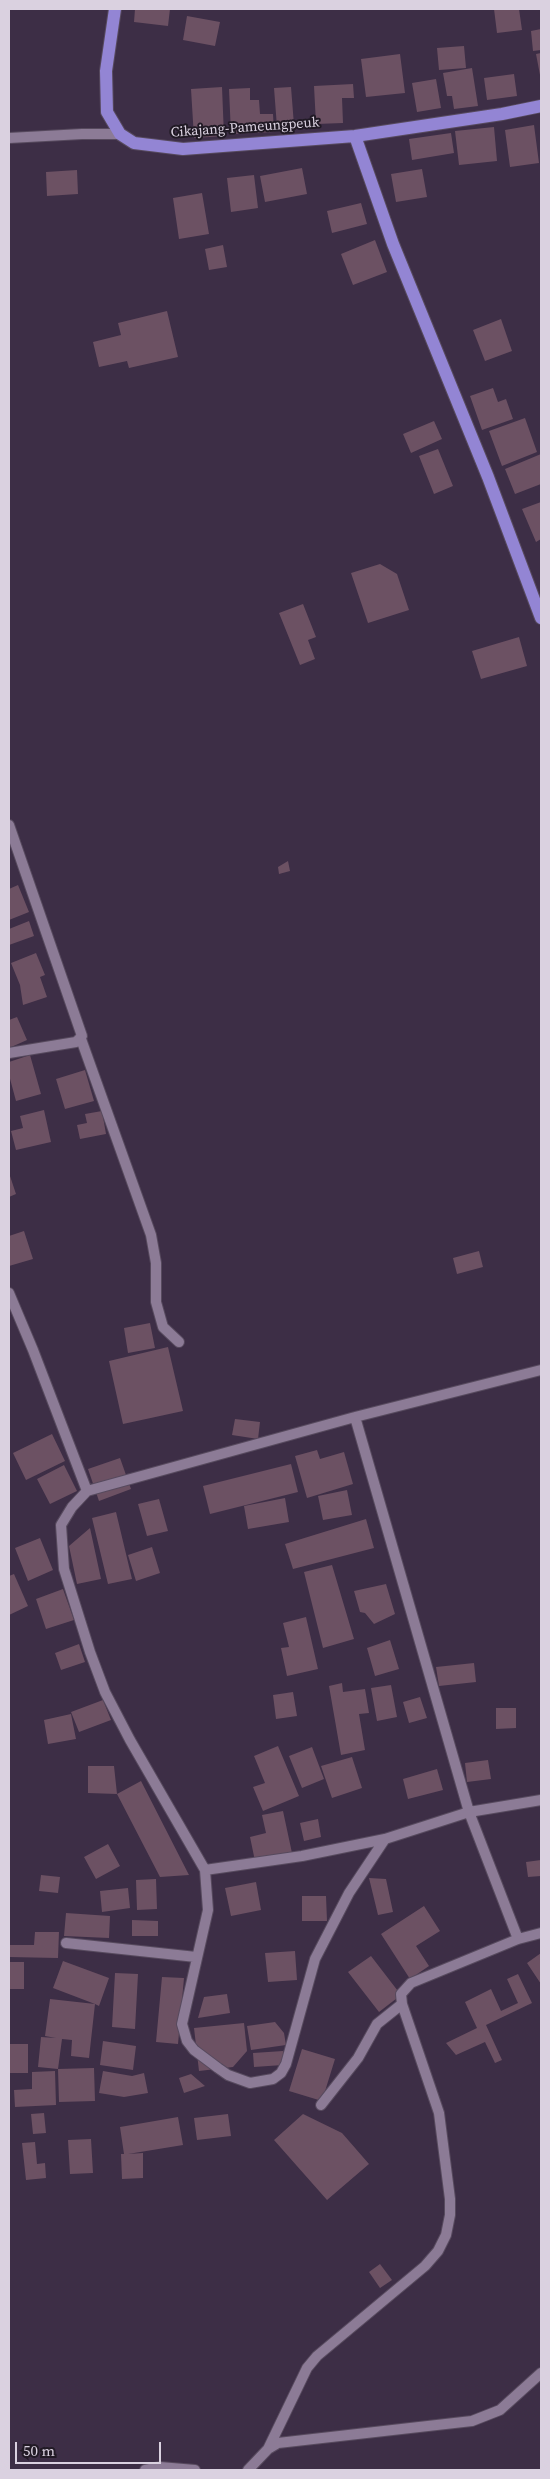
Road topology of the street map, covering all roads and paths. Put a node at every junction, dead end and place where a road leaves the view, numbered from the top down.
1 (115, 9) edge
2 (541, 106) edge
3 (120, 134) junction
4 (355, 136) junction
5 (9, 138) edge
6 (541, 618) edge
7 (9, 825) edge
8 (81, 1039) junction
9 (9, 1053) edge
10 (9, 1293) edge
11 (179, 1342) dead end
12 (541, 1370) edge
13 (356, 1417) junction
14 (87, 1491) junction
15 (541, 1800) edge
16 (469, 1812) junction
17 (385, 1839) junction
18 (205, 1870) junction
19 (541, 1933) edge
20 (518, 1939) junction
21 (66, 1943) dead end
22 (196, 1957) junction
23 (402, 2004) junction
24 (321, 2105) dead end
25 (541, 2373) edge
26 (268, 2449) junction
27 (145, 2470) edge
28 (196, 2470) edge
29 (248, 2470) edge

1 - 3 main road
2 - 4 main road, Cikajang-Pameungpeuk
3 - 4 main road, Cikajang-Pameungpeuk
3 - 5 street
4 - 6 main road
7 - 8 street
8 - 9 street
8 - 11 street
10 - 14 street
12 - 13 street
13 - 14 street
13 - 16 street
14 - 18 street
15 - 16 street
16 - 17 street
16 - 20 street
17 - 18 street
17 - 22 street
18 - 22 street
19 - 20 street
20 - 23 street
21 - 22 street
23 - 24 street
23 - 26 street
25 - 26 street
26 - 29 street
27 - 28 street

